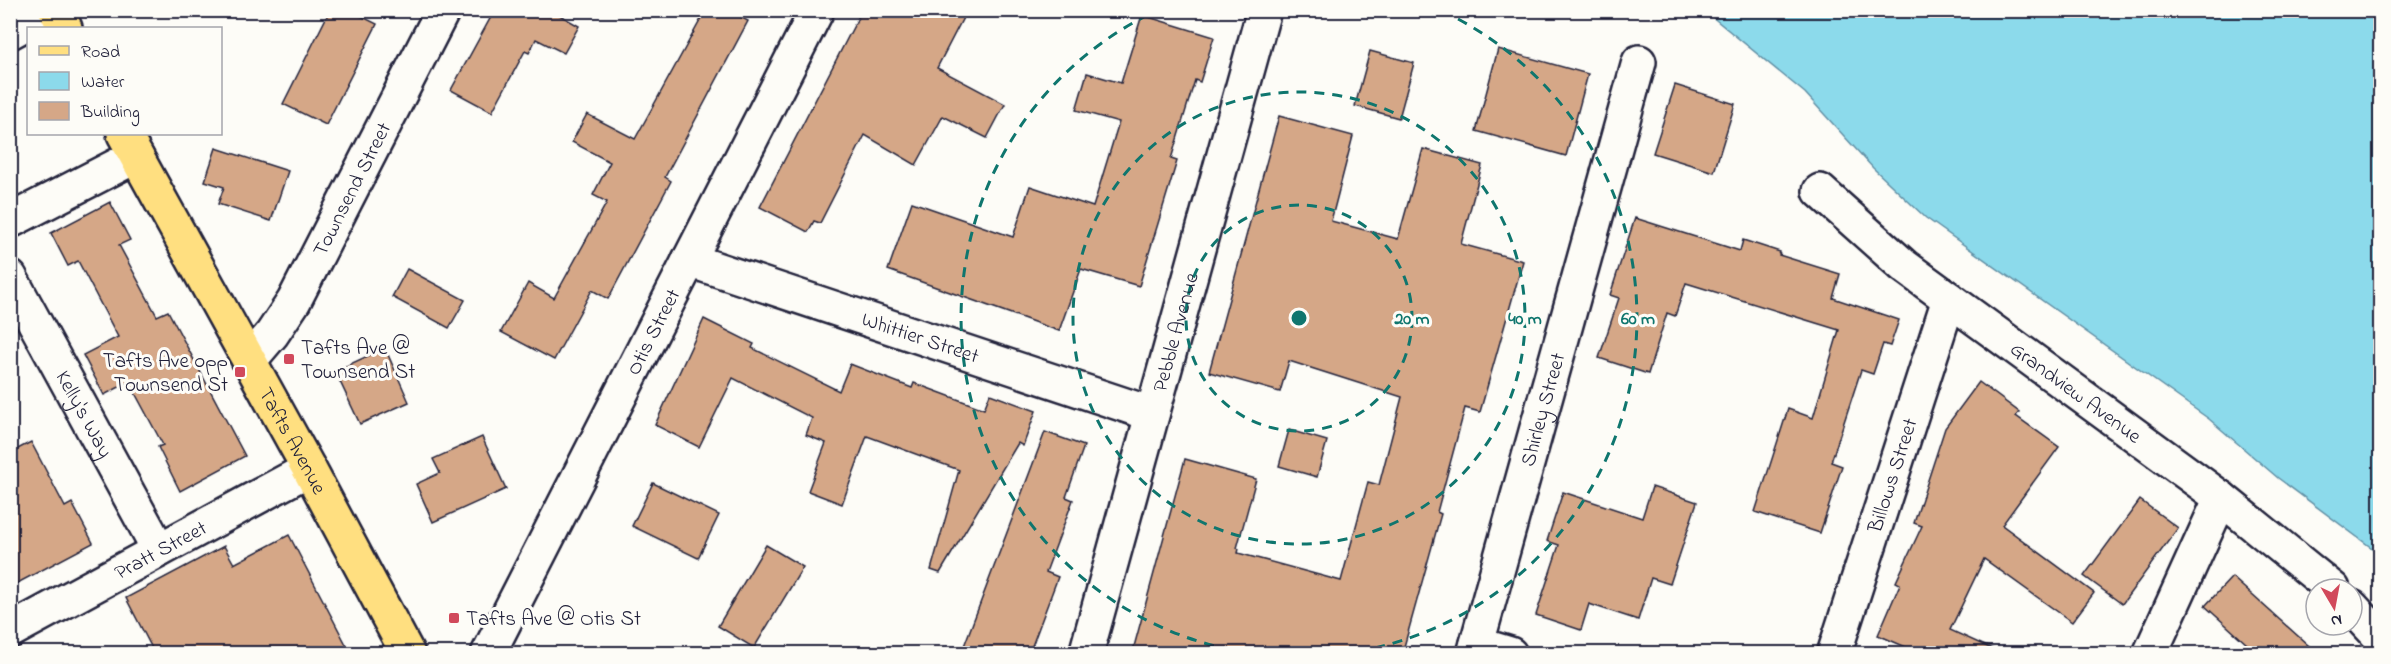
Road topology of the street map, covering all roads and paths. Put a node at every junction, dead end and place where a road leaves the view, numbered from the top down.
1 (442, 10) edge
2 (817, 10) edge
3 (1264, 10) edge
4 (62, 17) edge
5 (27, 27) edge
6 (27, 27) edge
7 (10, 32) edge
8 (1639, 62) dead end
9 (130, 145) edge
10 (1820, 191) dead end
11 (10, 221) edge
12 (689, 260) junction
13 (10, 277) edge
14 (1948, 298) junction
15 (249, 360) junction
16 (1152, 414) junction
17 (309, 469) junction
18 (2221, 498) junction
19 (159, 550) junction
20 (2317, 577) edge
21 (2364, 620) edge
22 (10, 631) edge
23 (2380, 637) edge
24 (1475, 649) edge
25 (408, 654) edge
26 (488, 654) edge
27 (1086, 654) edge
28 (1510, 654) edge
29 (1834, 654) edge
30 (2150, 654) edge

1 - 15 street, Townsend Street
2 - 12 street, Otis Street
3 - 16 street, Pebble Avenue
4 - 6 street
5 - 7 street
8 - 24 street, Shirley Street
9 - 11 street
9 - 15 main road, Tafts Avenue
10 - 14 street, Grandview Avenue
12 - 16 street, Whittier Street
12 - 26 street, Otis Street
13 - 19 street, Kelly's Way
14 - 18 street, Grandview Avenue
14 - 29 street, Billows Street
15 - 17 main road, Tafts Avenue
16 - 27 street, Pebble Avenue
17 - 19 street, Pratt Street
17 - 25 main road, Tafts Avenue
18 - 20 street, Grandview Avenue
18 - 30 street
19 - 22 street, Pratt Street
21 - 23 street
24 - 28 street

